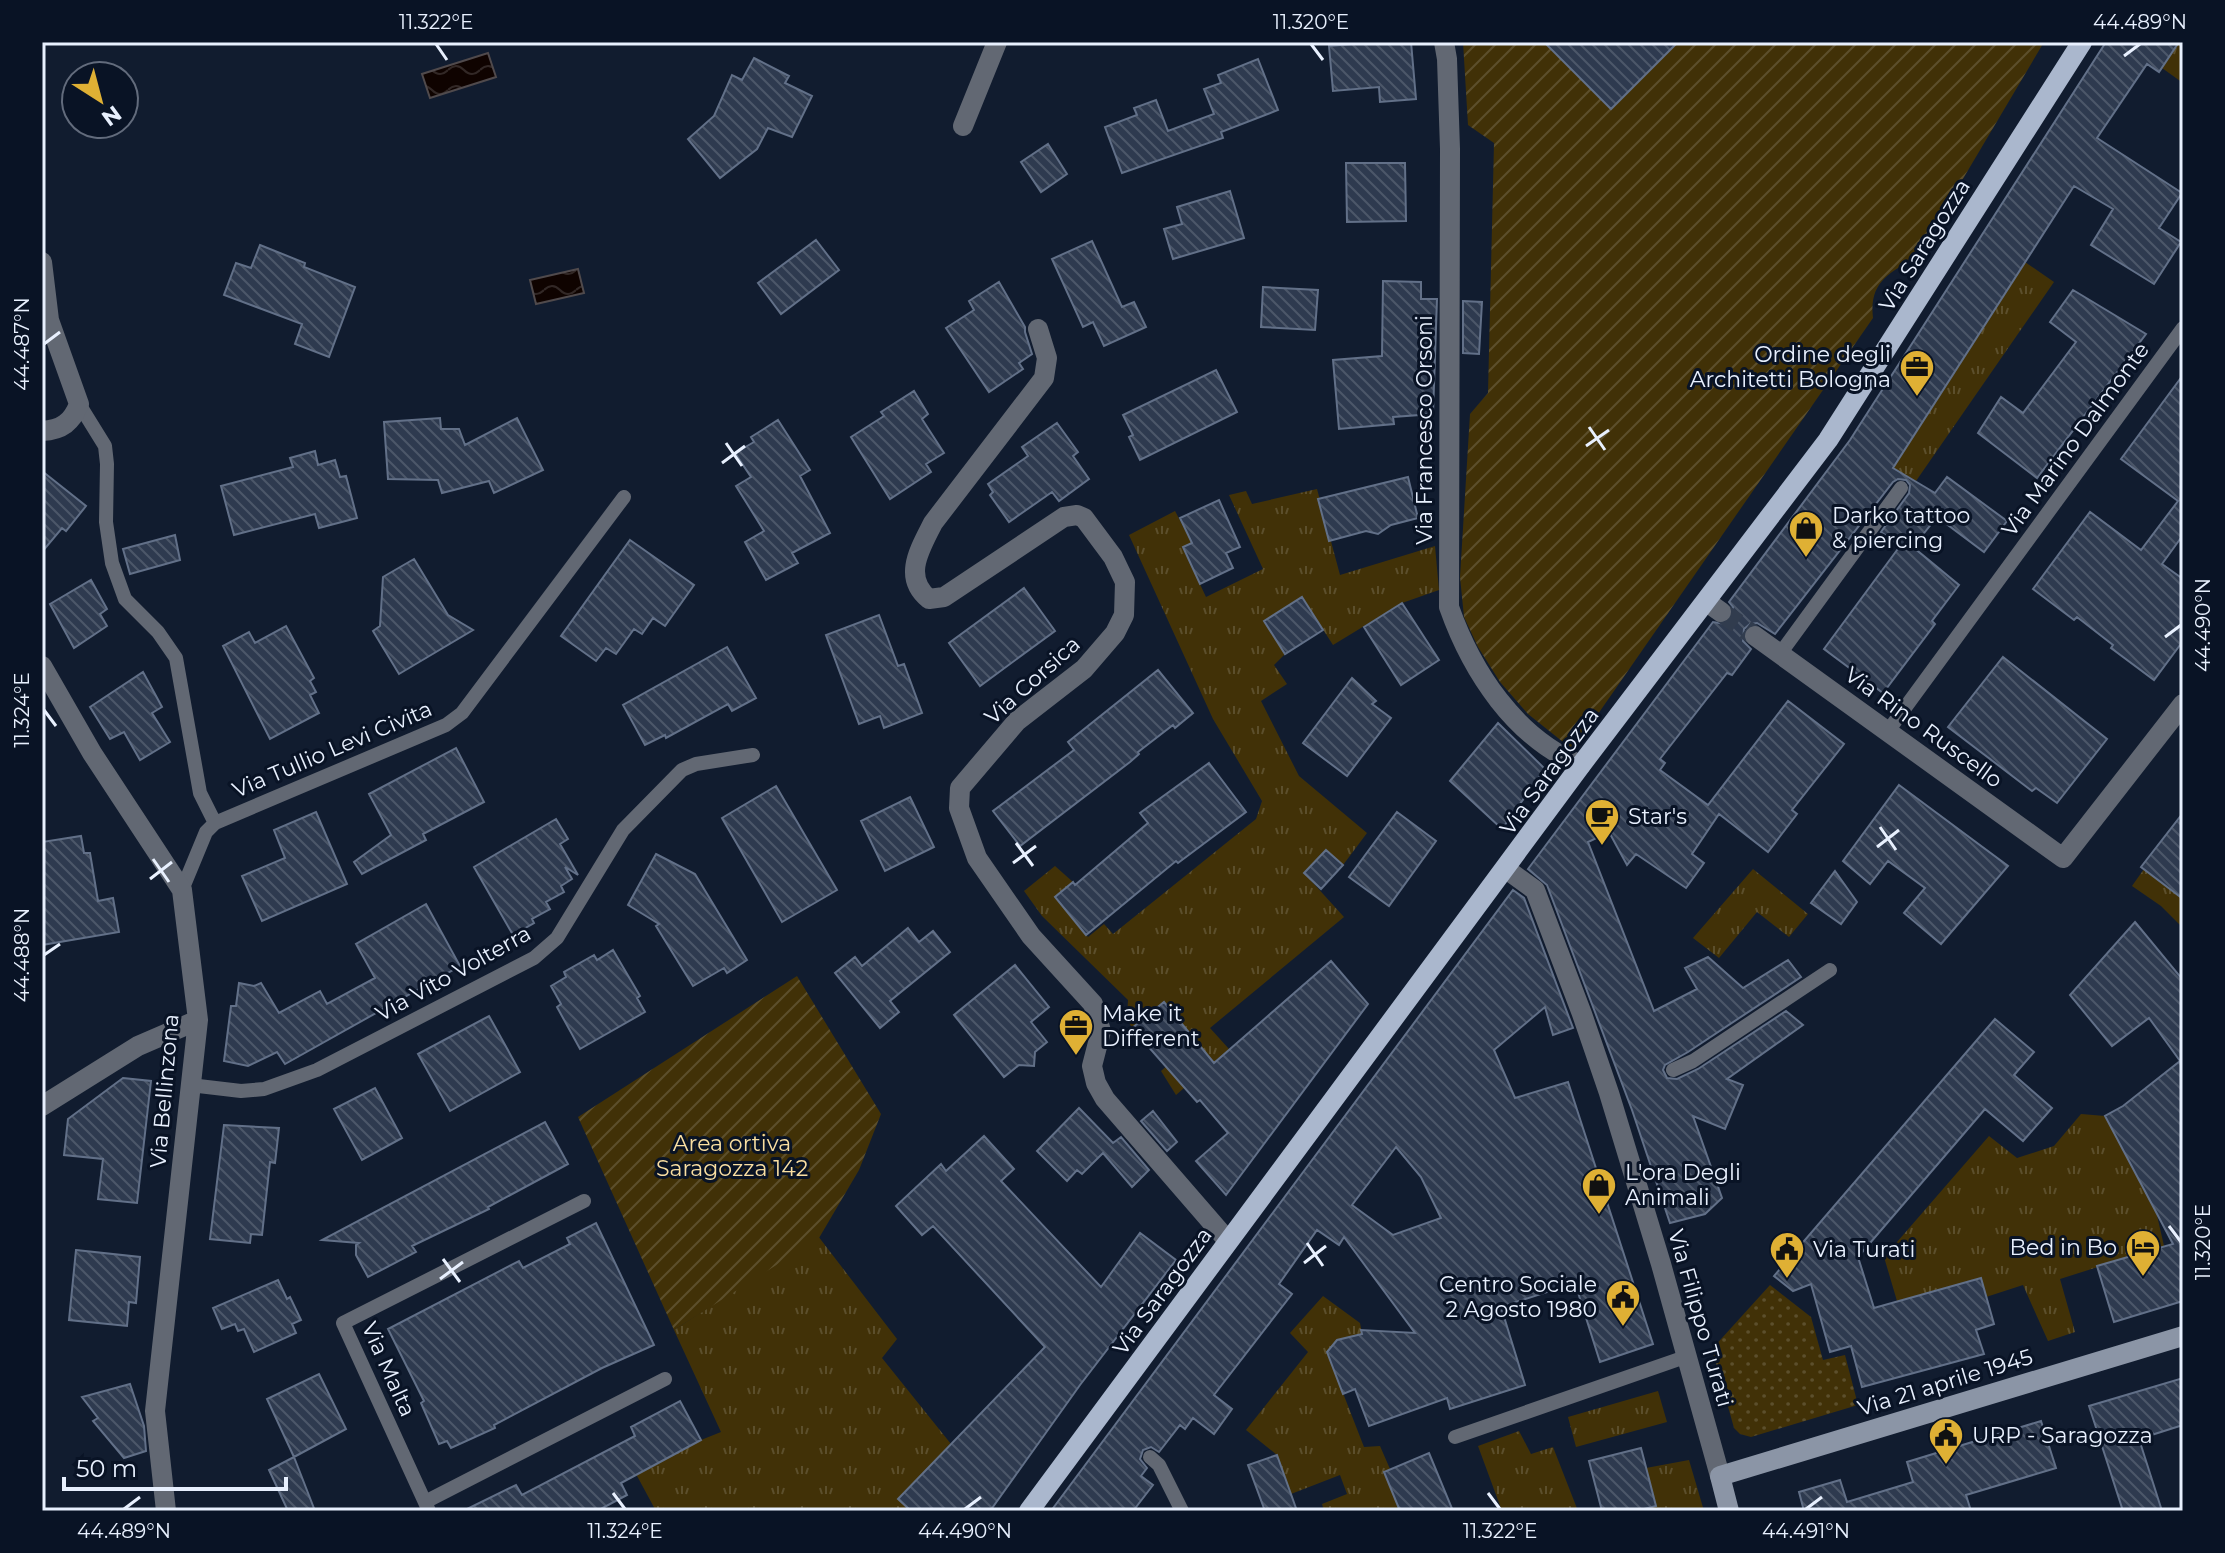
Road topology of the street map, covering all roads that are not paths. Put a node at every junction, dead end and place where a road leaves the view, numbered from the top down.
1 (997, 42) edge
2 (1444, 42) edge
3 (2082, 42) edge
4 (963, 126) dead end
5 (42, 262) edge
6 (2183, 328) edge
7 (1038, 329) dead end
8 (79, 404) junction
9 (42, 431) edge
10 (1901, 488) dead end
11 (624, 497) dead end
12 (1755, 636) tunnel mouth
13 (1780, 654) junction
14 (42, 666) edge
15 (2183, 704) edge
16 (1888, 731) junction
17 (753, 755) dead end
18 (1581, 765) junction
19 (215, 823) junction
20 (1506, 869) junction
21 (182, 890) junction
22 (1830, 970) dead end
23 (198, 1020) junction
24 (1673, 1070) dead end
25 (190, 1085) junction
26 (42, 1106) edge
27 (584, 1201) dead end
28 (1228, 1241) junction
29 (2183, 1336) edge
30 (1688, 1356) junction
31 (665, 1379) dead end
32 (1455, 1437) dead end
33 (1150, 1457) dead end
34 (1720, 1476) junction
35 (427, 1507) edge
36 (166, 1511) edge
37 (1029, 1511) edge
38 (1182, 1511) edge
39 (1729, 1511) edge

1 - 4 street
2 - 18 street, Via Francesco Orsoni
3 - 18 main road, Via Saragozza
5 - 8 street
6 - 16 lane, Via Marino Dalmonte
7 - 28 street, Via Corsica
8 - 9 street
8 - 19 lane
10 - 13 lane
11 - 19 lane, Via Tullio Levi Civita
12 - 13 street, Via Rino Ruscello
13 - 16 street, Via Rino Ruscello
14 - 21 street, Via Bellinzona
15 - 16 street, Via Rino Ruscello
17 - 25 lane, Via Vito Volterra
18 - 20 main road, Via Saragozza
19 - 21 lane, Via Tullio Levi Civita
20 - 28 main road, Via Saragozza
20 - 30 street, Via Filippo Turati
21 - 23 street, Via Bellinzona
22 - 24 lane
23 - 25 street, Via Bellinzona
23 - 26 street
25 - 36 street, Via Bellinzona
27 - 35 lane, Via Malta
28 - 37 main road, Via Saragozza
29 - 34 street, Via 21 aprile 1945
30 - 32 lane
30 - 34 street, Via Filippo Turati
31 - 35 lane, Via Malta
33 - 38 lane
34 - 39 street, Via Filippo Turati

